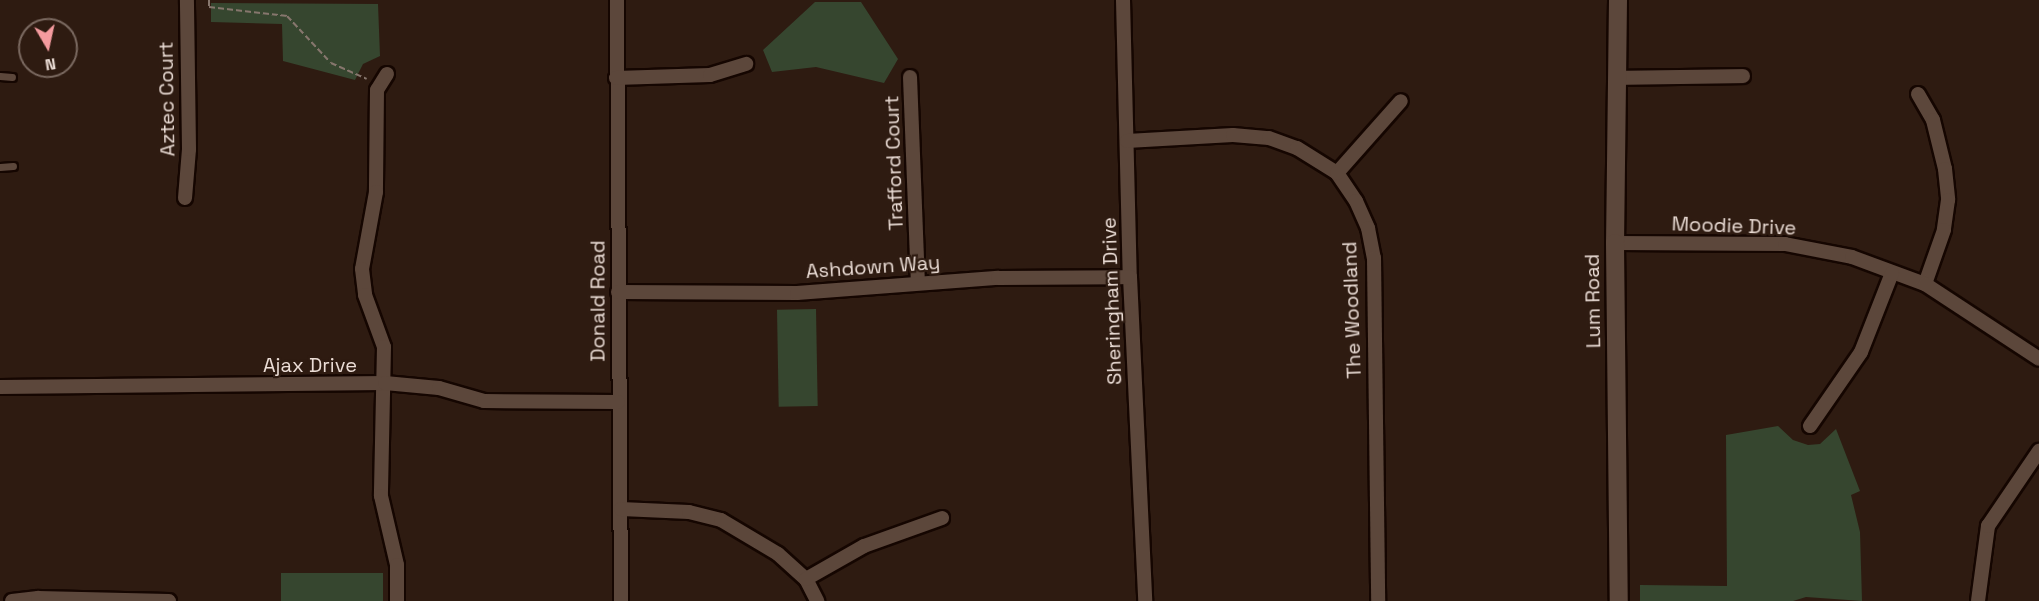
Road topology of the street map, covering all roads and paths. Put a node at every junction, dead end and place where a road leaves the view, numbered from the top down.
1 (187, 0) edge
2 (210, 0) edge
3 (617, 0) edge
4 (1123, 0) edge
5 (1618, 0) edge
6 (746, 64) dead end
7 (0, 76) edge
8 (1743, 76) dead end
9 (12, 77) dead end
10 (910, 77) dead end
11 (616, 78) junction
12 (1617, 78) junction
13 (384, 79) joint
14 (1918, 94) dead end
15 (1401, 101) dead end
16 (1127, 141) junction
17 (13, 166) dead end
18 (0, 167) edge
19 (1337, 172) junction
20 (185, 198) dead end
21 (1615, 243) junction
22 (1893, 273) junction
23 (1130, 277) junction
24 (918, 284) junction
25 (1925, 284) junction
26 (618, 292) junction
27 (2039, 359) edge
28 (385, 384) junction
29 (0, 387) edge
30 (618, 402) junction
31 (1810, 426) dead end
32 (2039, 451) edge
33 (621, 509) junction
34 (942, 518) dead end
35 (806, 579) junction
36 (12, 601) edge
37 (169, 601) edge
38 (397, 601) edge
39 (621, 601) edge
40 (817, 601) edge
41 (1145, 601) edge
42 (1377, 601) edge
43 (1619, 601) edge
44 (1978, 601) edge

1 - 20 street, Aztec Court
2 - 13 path
3 - 11 street, Donald Road
4 - 16 street, Sheringham Drive
5 - 12 street, Lum Road
6 - 11 street
7 - 9 lane
8 - 12 street
10 - 24 street, Trafford Court
11 - 26 street, Donald Road
12 - 21 street, Lum Road
13 - 28 street
14 - 25 street
15 - 19 street
16 - 19 street
16 - 23 street, Sheringham Drive
17 - 18 lane
19 - 42 street, The Woodland
21 - 22 street, Moodie Drive
21 - 43 street, Lum Road
22 - 25 street, Moodie Drive
22 - 31 street
23 - 24 street, Ashdown Way
23 - 41 street, Sheringham Drive
24 - 26 street, Ashdown Way
25 - 27 street, Moodie Drive
26 - 30 street, Donald Road
28 - 29 street, Ajax Drive
28 - 30 street, Ajax Drive
28 - 38 street
30 - 33 street, Donald Road
32 - 44 street
33 - 35 street
33 - 39 street, Donald Road
34 - 35 street
35 - 40 street
36 - 37 street

